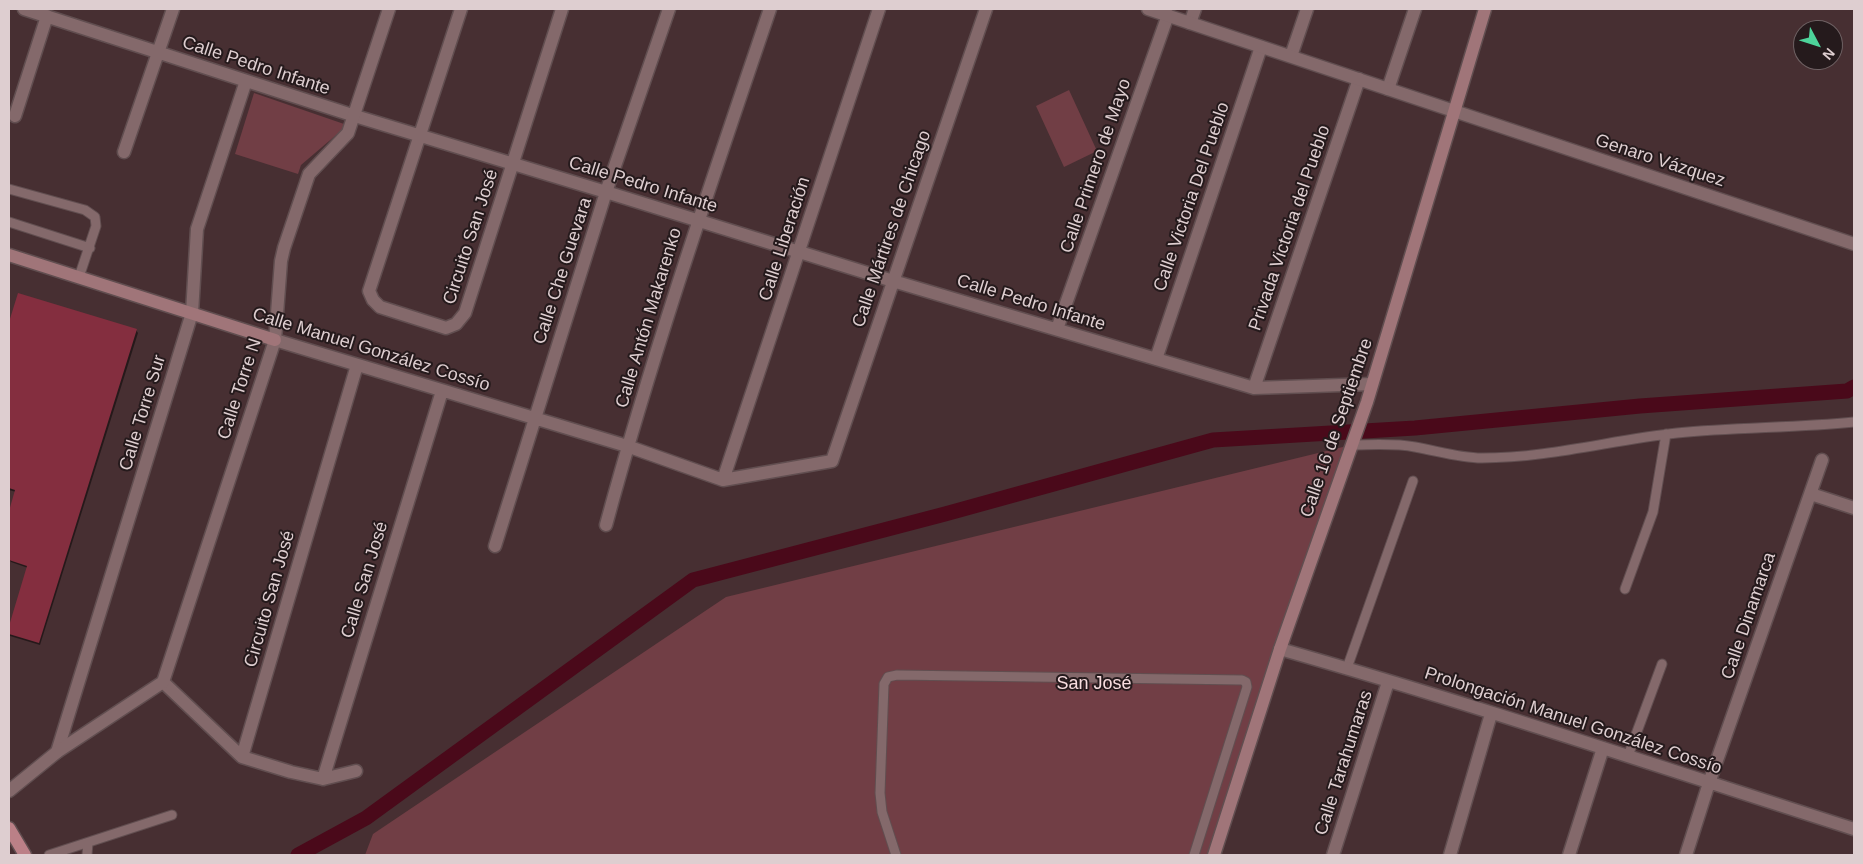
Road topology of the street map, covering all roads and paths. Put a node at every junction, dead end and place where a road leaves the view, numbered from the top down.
1 (24, 9) edge
2 (173, 9) edge
3 (389, 9) edge
4 (461, 9) edge
5 (562, 9) edge
6 (669, 9) edge
7 (770, 9) edge
8 (879, 9) edge
9 (986, 9) edge
10 (1148, 9) edge
11 (1195, 9) edge
12 (1307, 9) edge
13 (1415, 9) edge
14 (1485, 9) edge
15 (1168, 15) junction
16 (47, 16) junction
17 (1190, 23) junction
18 (1261, 47) junction
19 (158, 53) junction
20 (1291, 56) junction
21 (1358, 79) junction
22 (246, 81) junction
23 (1388, 89) junction
24 (1454, 111) junction
25 (15, 116) dead end
26 (354, 116) junction
27 (420, 136) junction
28 (124, 152) dead end
29 (513, 164) junction
30 (9, 188) edge
31 (606, 192) junction
32 (698, 220) junction
33 (9, 222) edge
34 (1854, 244) edge
35 (90, 248) junction
36 (799, 251) junction
37 (9, 255) edge
38 (79, 277) junction
39 (893, 281) junction
40 (192, 313) junction
41 (1057, 329) junction
42 (275, 340) junction
43 (1156, 359) junction
44 (356, 365) junction
45 (1372, 384) junction
46 (1254, 388) junction
47 (442, 391) junction
48 (534, 419) junction
49 (1854, 422) edge
50 (1666, 434) junction
51 (1353, 439) junction
52 (627, 446) junction
53 (1822, 460) dead end
54 (723, 480) junction
55 (1413, 481) dead end
56 (1811, 494) junction
57 (1854, 508) edge
58 (606, 525) dead end
59 (495, 546) dead end
60 (1625, 589) dead end
61 (1280, 649) junction
62 (1662, 664) dead end
63 (1347, 668) junction
64 (163, 682) junction
65 (1388, 682) junction
66 (1491, 714) junction
67 (1604, 748) junction
68 (57, 752) junction
69 (1628, 756) junction
70 (242, 757) junction
71 (356, 771) dead end
72 (323, 779) junction
73 (1709, 783) junction
74 (9, 791) edge
75 (172, 815) dead end
76 (9, 828) edge
77 (1854, 829) edge
78 (88, 843) junction
79 (25, 855) edge
80 (49, 855) edge
81 (87, 855) edge
82 (896, 855) edge
83 (1194, 855) edge
84 (1214, 855) edge
85 (1333, 855) edge
86 (1450, 855) edge
87 (1569, 855) edge
88 (1686, 855) edge

1 - 16 street, Calle Pedro Infante
2 - 19 street
3 - 26 street, Calle Torre N
4 - 27 street, Circuito San José
5 - 29 street, Circuito San José
6 - 31 street, Calle Che Guevara
7 - 32 street, Calle Antón Makarenko
8 - 36 street, Calle Liberación
9 - 39 street, Calle Mártires de Chicago
10 - 15 street, Genaro Vázquez
11 - 17 street
12 - 20 street
13 - 23 street
14 - 24 main road, Calle 16 de Septiembre
15 - 17 street, Genaro Vázquez
15 - 41 street, Calle Primero de Mayo
16 - 19 street, Calle Pedro Infante
16 - 25 street
17 - 18 street, Genaro Vázquez
18 - 20 street, Genaro Vázquez
18 - 43 street, Calle Victoria Del Pueblo
19 - 22 street, Calle Pedro Infante
19 - 28 street
20 - 21 street, Genaro Vázquez
21 - 23 street, Genaro Vázquez
21 - 46 street, Privada Victoria del Pueblo
22 - 26 street, Calle Pedro Infante
22 - 40 street, Calle Torre Sur
23 - 24 street, Genaro Vázquez
24 - 34 street, Genaro Vázquez
24 - 45 main road, Calle 16 de Septiembre
26 - 27 street, Calle Pedro Infante
26 - 42 street, Calle Torre N
27 - 29 street, Calle Pedro Infante
27 - 29 street, Circuito San José
29 - 31 street, Calle Pedro Infante
30 - 35 lane
31 - 32 street, Calle Pedro Infante
31 - 48 street, Calle Che Guevara
32 - 36 street, Calle Pedro Infante
32 - 52 street, Calle Antón Makarenko
33 - 35 lane
35 - 38 lane
36 - 39 street, Calle Pedro Infante
36 - 54 street, Calle Liberación
37 - 38 main road, Calle Manuel González Cossío
38 - 40 main road, Calle Manuel González Cossío
39 - 41 street, Calle Pedro Infante
39 - 54 street, Calle Mártires de Chicago
40 - 42 main road, Calle Manuel González Cossío
40 - 68 street, Calle Torre Sur
41 - 43 street, Calle Pedro Infante
42 - 44 street, Calle Manuel González Cossío
42 - 64 street, Calle Torre N
43 - 46 street, Calle Pedro Infante
44 - 47 street, Calle Manuel González Cossío
44 - 70 street, Circuito San José
45 - 46 street, Calle Pedro Infante
45 - 51 main road, Calle 16 de Septiembre
47 - 48 street, Calle Manuel González Cossío
47 - 72 street, Calle San José
48 - 52 street, Calle Manuel González Cossío
48 - 59 street, Calle Che Guevara
49 - 50 lane
50 - 51 lane
50 - 60 lane
51 - 61 main road, Calle 16 de Septiembre
52 - 54 street, Calle Manuel González Cossío
52 - 58 street, Calle Antón Makarenko
53 - 56 street, Calle Dinamarca
55 - 63 lane
56 - 57 street
56 - 73 street, Calle Dinamarca
61 - 63 street, Prolongación Manuel González Cossío
61 - 84 main road, Calle 16 de Septiembre
62 - 69 lane
63 - 65 street, Prolongación Manuel González Cossío
64 - 68 street
64 - 70 street
65 - 66 street, Prolongación Manuel González Cossío
65 - 85 street, Calle Tarahumaras
66 - 67 street, Prolongación Manuel González Cossío
66 - 86 street
67 - 69 street, Prolongación Manuel González Cossío
67 - 87 street
68 - 74 street
69 - 73 street, Prolongación Manuel González Cossío
70 - 72 street
71 - 72 street
73 - 77 street, Prolongación Manuel González Cossío
73 - 88 street
75 - 78 lane
76 - 79 main road
78 - 80 lane
78 - 81 lane
82 - 83 lane

